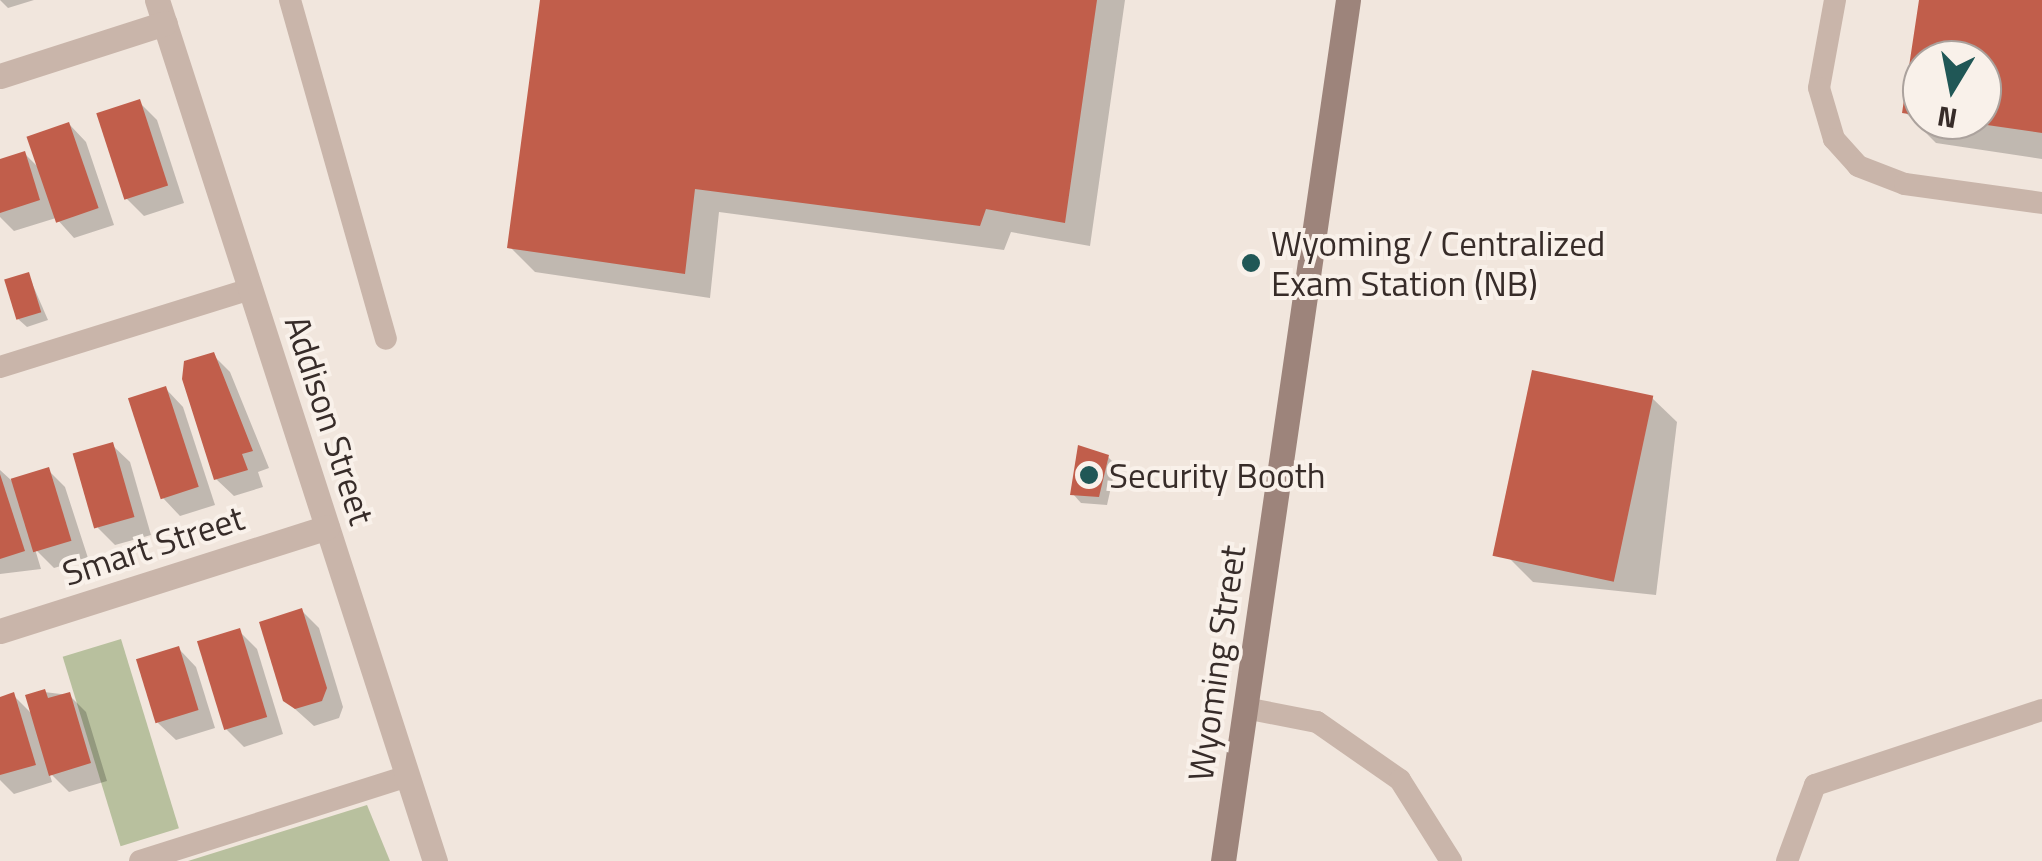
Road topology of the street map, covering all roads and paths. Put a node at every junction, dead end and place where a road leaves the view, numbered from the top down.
1 (290, 0) edge
2 (1348, 0) edge
3 (1835, 0) edge
4 (161, 12) edge
5 (0, 76) edge
6 (2042, 202) edge
7 (251, 290) junction
8 (386, 339) dead end
9 (0, 367) edge
10 (328, 526) junction
11 (0, 631) edge
12 (1245, 708) junction
13 (2042, 710) edge
14 (408, 776) junction
15 (140, 861) edge
16 (436, 861) edge
17 (1223, 861) edge
18 (1451, 861) edge
19 (1788, 861) edge

1 - 8 lane
2 - 12 street, Wyoming Street
3 - 6 lane
4 - 5 street
4 - 7 street, Addison Street
7 - 9 lane
7 - 10 street, Addison Street
10 - 11 street, Smart Street
10 - 14 street, Addison Street
12 - 17 street, Wyoming Street
12 - 18 lane
13 - 19 lane
14 - 15 lane
14 - 16 street, Addison Street

